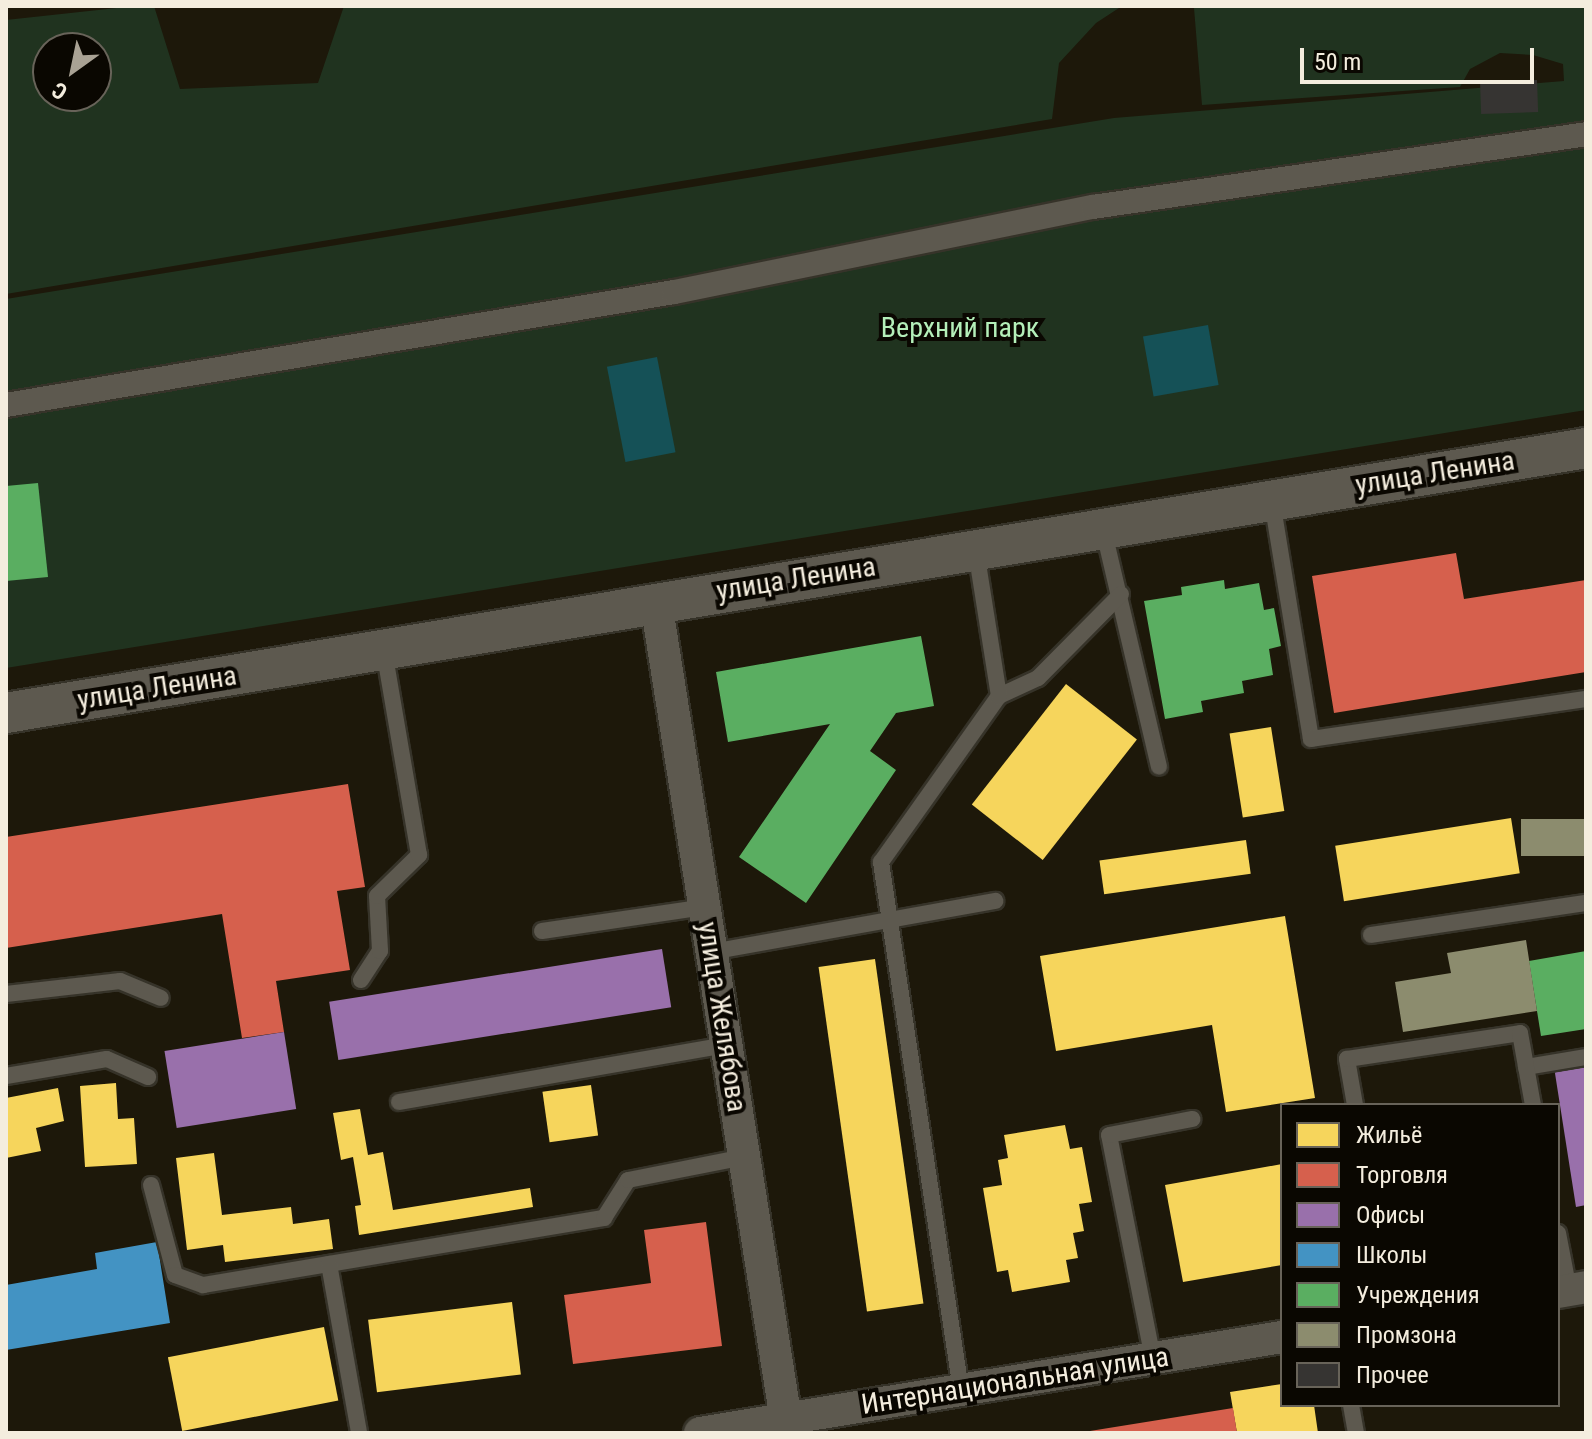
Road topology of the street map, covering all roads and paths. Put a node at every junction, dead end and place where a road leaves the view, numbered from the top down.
1 (1586, 134) edge
2 (6, 405) edge
3 (1586, 448) edge
4 (1272, 500) junction
5 (1103, 527) junction
6 (975, 549) junction
7 (1121, 594) junction
8 (656, 602) junction
9 (384, 650) junction
10 (999, 696) junction
11 (1586, 699) edge
12 (6, 713) edge
13 (1159, 767) dead end
14 (995, 901) dead end
15 (1586, 903) edge
16 (704, 907) junction
17 (889, 918) junction
18 (542, 931) dead end
19 (1371, 935) dead end
20 (711, 952) junction
21 (361, 980) dead end
22 (6, 994) edge
23 (161, 998) dead end
24 (726, 1045) junction
25 (1586, 1057) edge
26 (1526, 1067) junction
27 (6, 1076) edge
28 (148, 1077) dead end
29 (399, 1102) dead end
30 (1355, 1103) edge
31 (1533, 1103) edge
32 (1192, 1119) dead end
33 (744, 1157) junction
34 (151, 1185) dead end
35 (1560, 1242) edge
36 (329, 1264) junction
37 (1571, 1290) edge
38 (1280, 1337) edge
39 (1153, 1359) junction
40 (961, 1390) junction
41 (1351, 1407) edge
42 (787, 1426) edge
43 (359, 1433) edge
44 (700, 1433) edge
45 (1356, 1433) edge

1 - 2 street
3 - 4 street, улица Ленина
4 - 5 street, улица Ленина
4 - 11 lane
5 - 6 street, улица Ленина
5 - 7 lane
6 - 8 street, улица Ленина
6 - 10 lane
7 - 10 lane
7 - 13 lane
8 - 9 street, улица Ленина
8 - 16 street, улица Желябова
9 - 12 street, улица Ленина
9 - 21 lane
10 - 17 lane
14 - 17 lane
15 - 19 lane
16 - 18 lane
16 - 20 street, улица Желябова
17 - 20 lane
17 - 40 lane
20 - 24 street, улица Желябова
22 - 23 lane
24 - 29 lane
24 - 33 street, улица Желябова
25 - 26 lane
26 - 30 lane
26 - 31 lane
27 - 28 lane
32 - 39 lane
33 - 36 lane
33 - 42 street, улица Желябова
34 - 36 lane
35 - 37 lane
36 - 43 lane
38 - 39 street, Интернациональная улица
39 - 40 street, Интернациональная улица
40 - 42 street, Интернациональная улица
41 - 45 lane
42 - 44 street, Интернациональная улица

